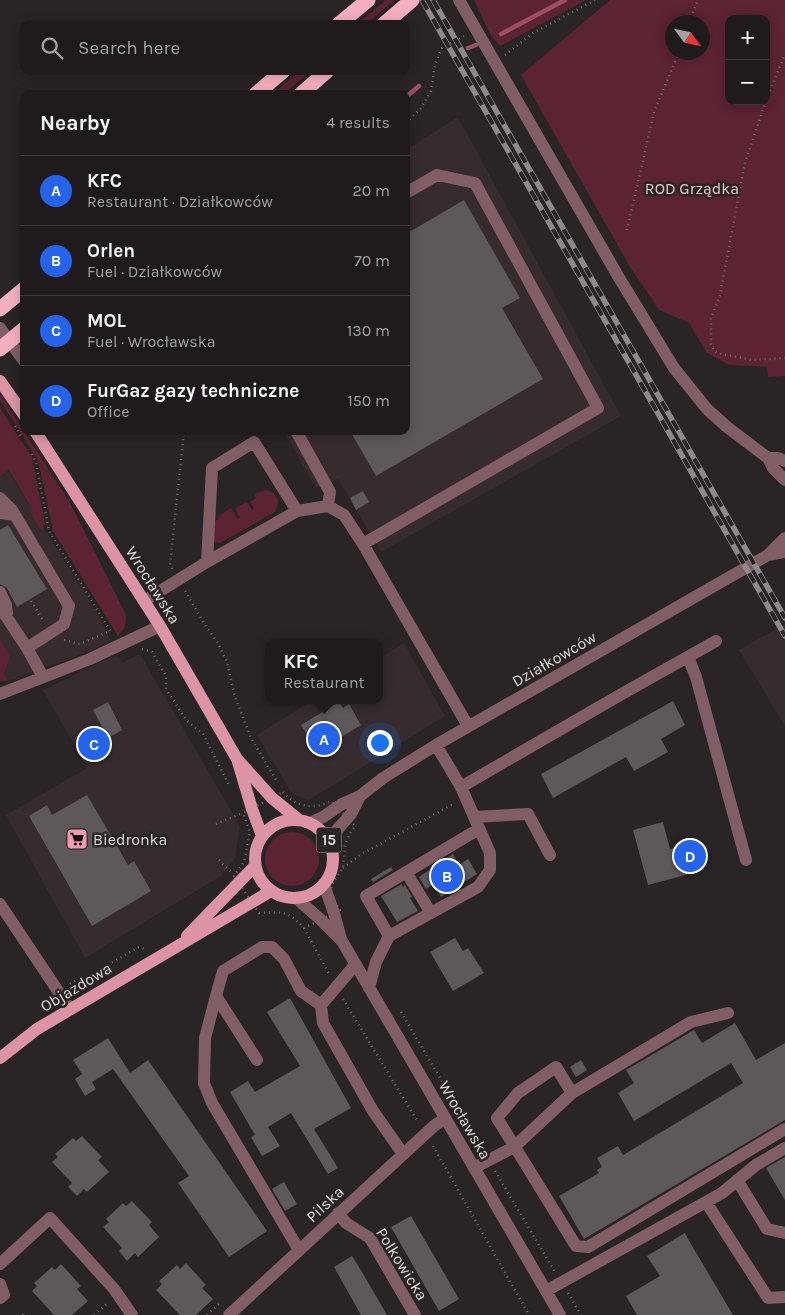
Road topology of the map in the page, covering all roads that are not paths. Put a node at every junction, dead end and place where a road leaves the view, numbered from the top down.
1 (368, 0) edge
2 (459, 0) edge
3 (410, 1) edge
4 (344, 20) edge
5 (389, 20) edge
6 (278, 75) edge
7 (322, 75) edge
8 (261, 90) edge
9 (306, 90) edge
10 (410, 191) edge
11 (20, 292) edge
12 (5, 305) edge
13 (0, 328) edge
14 (20, 332) edge
15 (0, 349) edge
16 (20, 356) edge
17 (0, 381) edge
18 (20, 409) edge
19 (37, 435) edge
20 (298, 435) edge
21 (768, 458) junction
22 (785, 461) edge
23 (785, 480) edge
24 (0, 498) edge
25 (328, 506) junction
26 (297, 511) junction
27 (0, 513) edge
28 (15, 515) junction
29 (785, 538) edge
30 (363, 544) junction
31 (785, 552) edge
32 (768, 555) junction
33 (206, 562) junction
34 (0, 592) edge
35 (144, 601) junction
36 (0, 606) edge
37 (8, 618) junction
38 (160, 626) junction
39 (716, 641) dead end
40 (27, 648) junction
41 (688, 657) junction
42 (43, 677) junction
43 (0, 694) edge
44 (468, 726) junction
45 (436, 745) junction
46 (237, 759) junction
47 (461, 787) junction
48 (360, 796) junction
49 (305, 821) junction
50 (476, 823) junction
51 (262, 836) junction
52 (330, 844) junction
53 (550, 855) dead end
54 (746, 860) dead end
55 (255, 866) junction
56 (406, 872) junction
57 (324, 885) junction
58 (271, 891) junction
59 (296, 898) junction
60 (0, 904) edge
61 (431, 913) junction
62 (389, 936) junction
63 (342, 941) junction
64 (172, 950) junction
65 (356, 964) junction
66 (369, 988) junction
67 (216, 996) junction
68 (321, 1005) junction
69 (70, 1009) junction
70 (728, 1013) dead end
71 (0, 1058) edge
72 (257, 1060) dead end
73 (572, 1093) junction
74 (444, 1119) junction
75 (785, 1129) edge
76 (514, 1147) junction
77 (785, 1148) edge
78 (403, 1154) junction
79 (474, 1168) junction
80 (737, 1180) junction
81 (706, 1202) junction
82 (338, 1213) junction
83 (785, 1233) edge
84 (300, 1250) junction
85 (0, 1264) edge
86 (0, 1284) edge
87 (546, 1291) junction
88 (785, 1297) edge
89 (0, 1298) edge
90 (132, 1315) edge
91 (229, 1315) edge
92 (415, 1315) edge
93 (560, 1315) edge

1 - 4 highway
2 - 21 street
3 - 5 highway
6 - 8 highway
7 - 9 highway
10 - 30 street
11 - 12 highway
13 - 16 street
14 - 15 highway, bridge
17 - 18 main road
19 - 35 main road, Wrocławska / 15
20 - 25 street
21 - 22 street
21 - 23 street
24 - 28 street
25 - 26 street
25 - 30 street
26 - 33 street
26 - 33 street
27 - 28 street
28 - 40 street
29 - 32 street, Działkowców
30 - 44 street
31 - 32 street, Działkowców
32 - 44 street, Działkowców
33 - 35 street
34 - 37 street
35 - 38 main road, Wrocławska / 15
36 - 37 street
37 - 40 street
38 - 42 street
38 - 46 main road, Wrocławska / 15
39 - 41 street
40 - 42 street
41 - 47 street
41 - 54 street
42 - 43 street
44 - 45 street, Działkowców
45 - 47 street
45 - 48 street, Działkowców
46 - 49 main road, Wrocławska / 15
46 - 51 main road, Wrocławska / 15
47 - 50 street
48 - 49 street, Działkowców
48 - 52 street, Działkowców
49 - 51 main road, 15
49 - 52 main road, 15
50 - 53 street
50 - 56 street
50 - 61 street
51 - 55 main road
52 - 57 main road, 15
55 - 58 main road
55 - 64 main road, Objazdowa
56 - 61 street
56 - 62 street
57 - 59 main road
57 - 63 street, Wrocławska
58 - 59 main road
58 - 64 main road, Objazdowa
59 - 63 street, Wrocławska
60 - 69 street
61 - 62 street
62 - 66 street
63 - 65 street, Wrocławska
64 - 69 main road, Objazdowa
65 - 66 street, Wrocławska
65 - 68 street
66 - 74 street, Wrocławska
67 - 68 street
67 - 72 street
67 - 84 street
68 - 78 street
69 - 71 main road, Objazdowa
70 - 73 street
73 - 76 street
73 - 76 street
74 - 78 street, Pilska
74 - 79 street, Wrocławska
75 - 76 street
76 - 79 street
77 - 80 street
78 - 82 street, Pilska
79 - 87 street, Wrocławska
80 - 81 street
80 - 83 street
81 - 87 street
81 - 88 street
82 - 84 street, Pilska
82 - 92 street, Polkowicka
84 - 91 street, Pilska
85 - 90 street
86 - 89 street
87 - 93 street, Wrocławska

